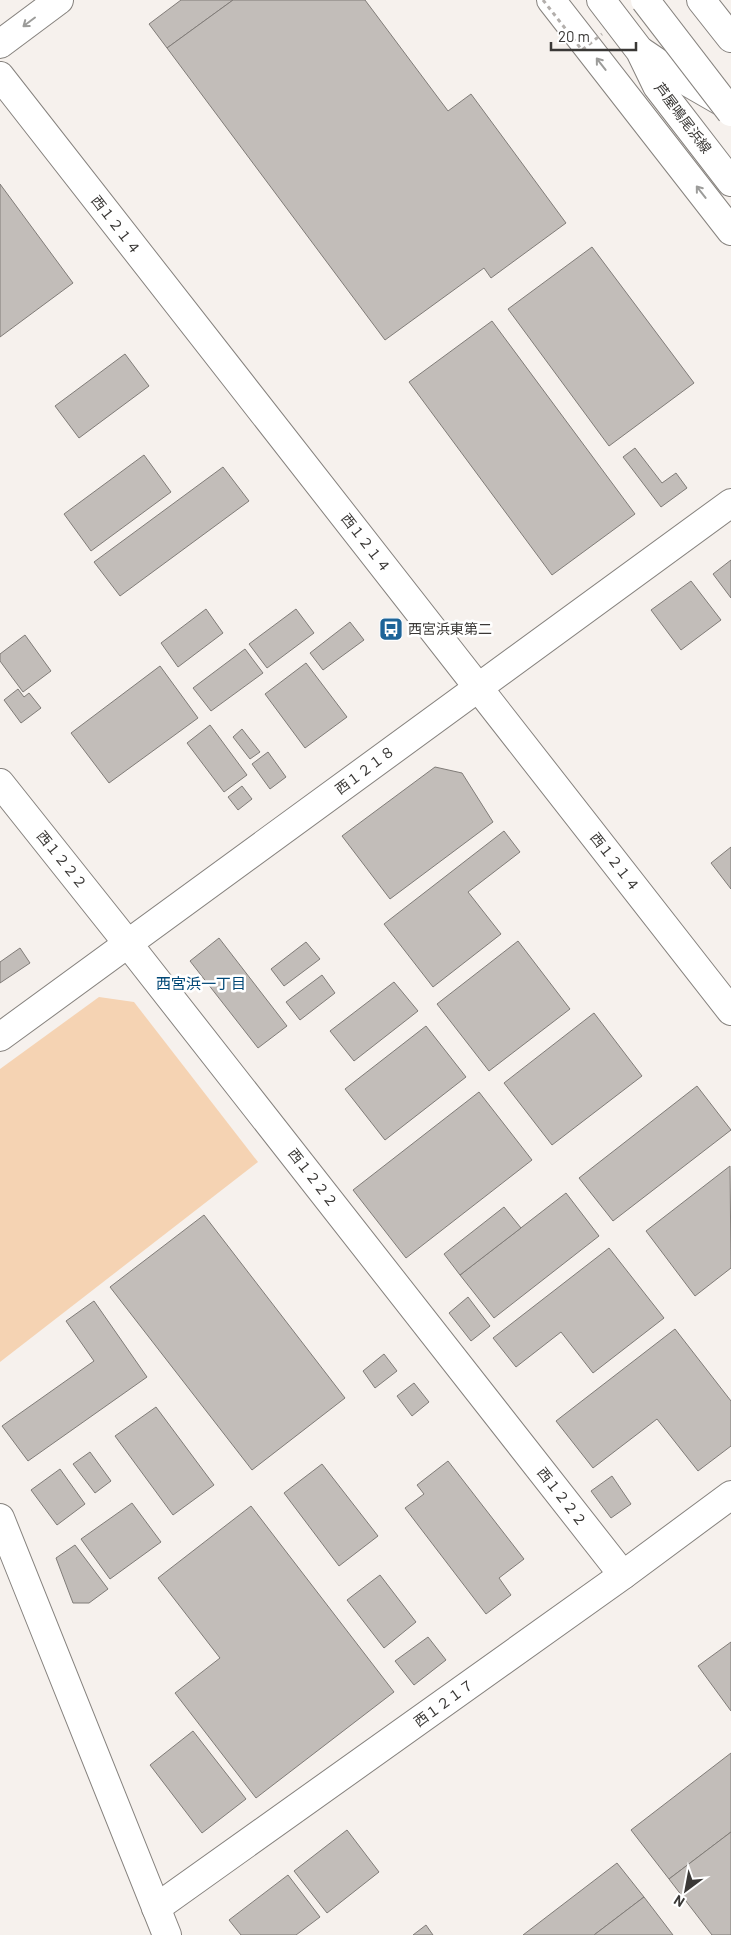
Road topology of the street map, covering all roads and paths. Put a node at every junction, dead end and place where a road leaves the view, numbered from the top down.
1 (59, 0) edge
2 (542, 0) edge
3 (551, 0) edge
4 (645, 0) edge
5 (701, 0) edge
6 (607, 18) edge
7 (731, 38) edge
8 (0, 44) edge
9 (640, 51) junction
10 (0, 76) edge
11 (731, 106) edge
12 (731, 112) edge
13 (731, 182) edge
14 (731, 230) edge
15 (731, 503) edge
16 (478, 686) junction
17 (0, 783) edge
18 (129, 945) junction
19 (731, 1011) edge
20 (0, 1037) edge
21 (731, 1495) edge
22 (0, 1518) edge
23 (623, 1575) junction
24 (156, 1908) junction
25 (167, 1935) edge

1 -> 8 main road
2 - 6 path, bridge
14 -> 3 main road
4 - 12 main road, bridge
5 - 7 main road
6 - 9 main road, 芦屋鳴尾浜線
9 - 11 main road, 芦屋鳴尾浜線
9 - 13 main road, 芦屋鳴尾浜線
10 - 16 main road, 西１２１４
15 - 16 main road, 西１２１８
16 - 18 main road, 西１２１８
16 - 19 main road, 西１２１４
17 - 18 main road, 西１２２２
18 - 20 main road, 西１２１８
18 - 23 main road, 西１２２２
21 - 23 main road, 西１２１７
22 - 24 main road
23 - 24 main road, 西１２１７
24 - 25 main road

